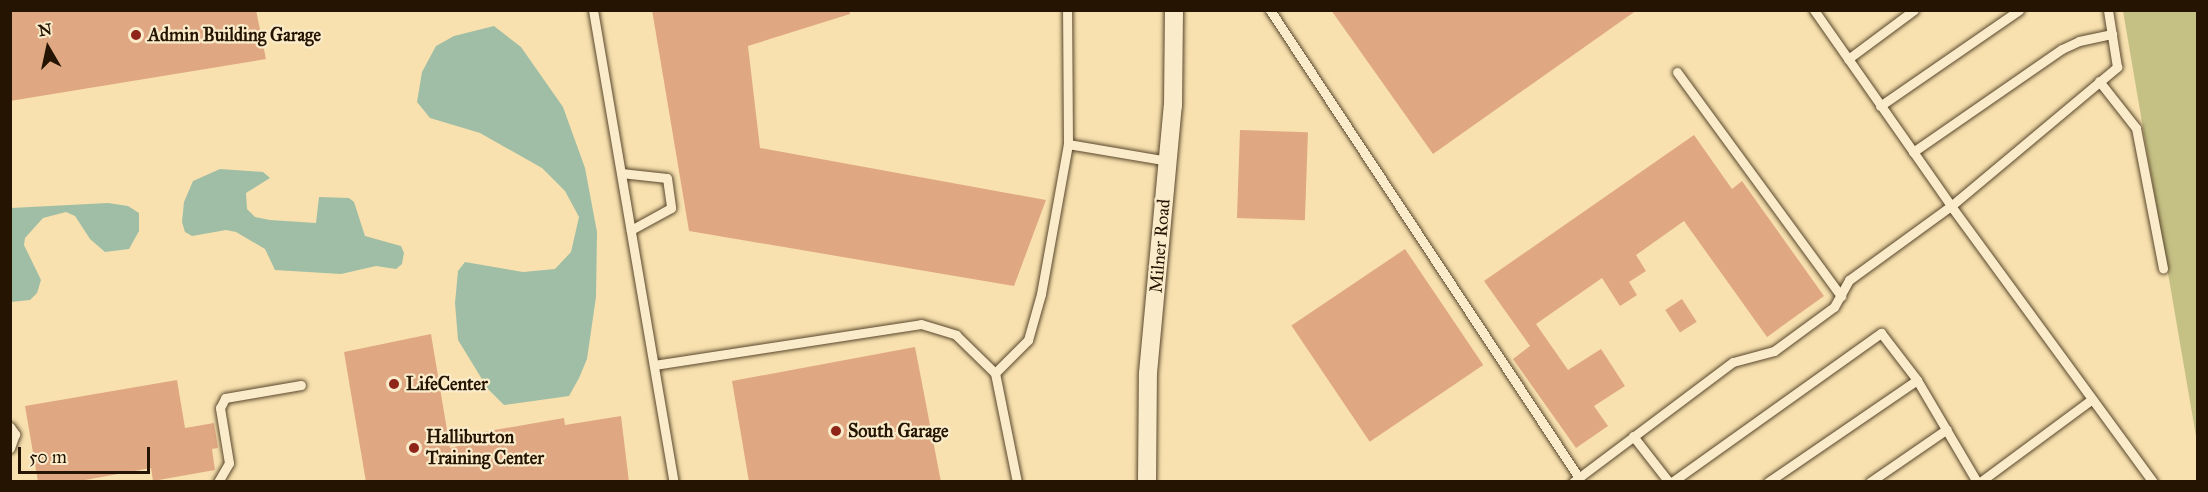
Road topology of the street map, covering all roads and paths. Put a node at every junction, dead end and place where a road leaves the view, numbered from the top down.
1 (593, 10) edge
2 (1067, 10) edge
3 (1174, 10) edge
4 (1270, 10) edge
5 (1814, 10) edge
6 (1914, 10) edge
7 (2019, 10) edge
8 (2108, 10) edge
9 (2112, 34) junction
10 (1848, 59) junction
11 (1677, 72) dead end
12 (2099, 81) junction
13 (1880, 105) junction
14 (1068, 144) junction
15 (1913, 152) junction
16 (1168, 161) junction
17 (621, 173) junction
18 (1950, 206) junction
19 (631, 230) junction
20 (2163, 268) dead end
21 (1841, 296) junction
22 (654, 365) junction
23 (995, 373) junction
24 (1917, 380) junction
25 (301, 386) dead end
26 (2092, 399) junction
27 (10, 427) edge
28 (1947, 429) junction
29 (1633, 436) junction
30 (10, 448) edge
31 (1576, 479) edge
32 (218, 482) edge
33 (674, 482) edge
34 (1017, 482) edge
35 (1147, 482) edge
36 (1670, 482) edge
37 (1768, 482) edge
38 (1870, 482) edge
39 (1979, 482) edge
40 (2152, 482) edge

1 - 17 lane
2 - 14 lane
3 - 16 street, Milner Road
4 - 31 lane
5 - 10 lane
6 - 10 lane
7 - 13 lane
8 - 9 lane
9 - 12 lane
9 - 15 lane
10 - 13 lane
11 - 21 lane
12 - 18 lane
12 - 20 lane
13 - 15 lane
14 - 16 lane
14 - 23 lane
15 - 18 lane
16 - 35 street, Milner Road
17 - 19 lane
17 - 19 lane
18 - 21 lane
18 - 26 lane
19 - 22 lane
21 - 29 lane
22 - 23 lane
22 - 33 lane
23 - 34 lane
24 - 28 lane
24 - 36 lane
24 - 37 lane
25 - 32 lane
26 - 39 lane
26 - 40 lane
27 - 30 lane
28 - 38 lane
28 - 39 lane
29 - 31 lane
29 - 36 lane

